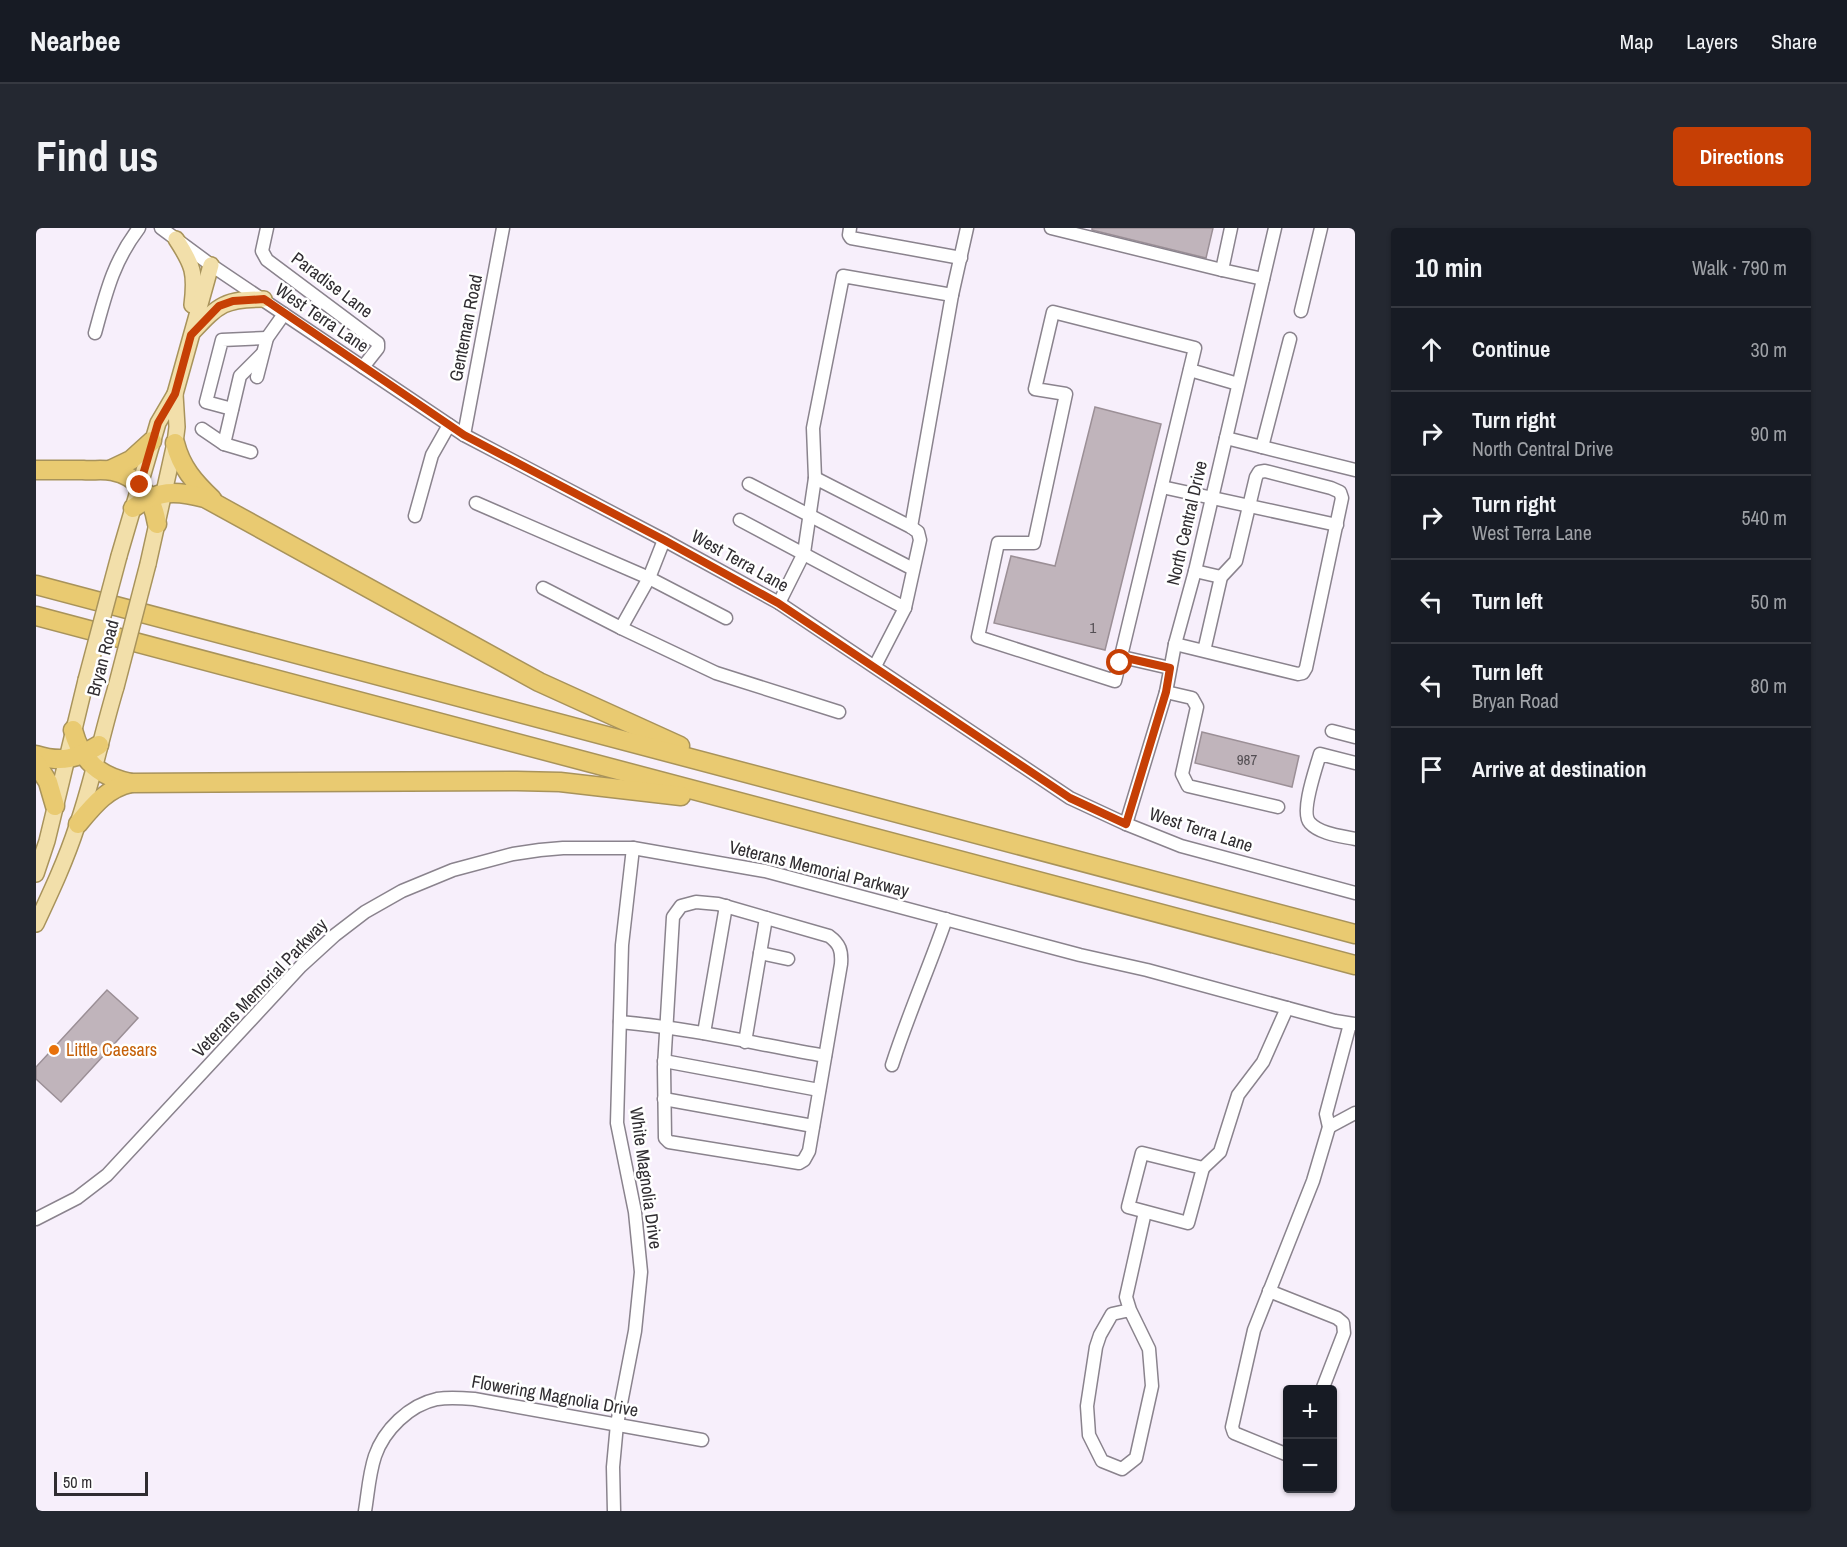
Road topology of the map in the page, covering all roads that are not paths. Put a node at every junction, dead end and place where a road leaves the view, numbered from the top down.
1 (139, 228) edge
2 (161, 228) edge
3 (267, 228) edge
4 (503, 228) edge
5 (850, 228) edge
6 (967, 228) edge
7 (1051, 228) edge
8 (1231, 228) edge
9 (1275, 228) edge
10 (1321, 228) edge
11 (176, 239) junction
12 (961, 258) junction
13 (211, 265) junction
14 (1222, 270) junction
15 (1263, 279) junction
16 (952, 295) junction
17 (264, 299) junction
18 (1301, 311) dead end
19 (284, 314) junction
20 (95, 333) dead end
21 (191, 335) junction
22 (267, 338) junction
23 (1290, 339) dead end
24 (262, 354) junction
25 (363, 367) junction
26 (1190, 370) junction
27 (257, 377) dead end
28 (1238, 384) junction
29 (175, 394) junction
30 (232, 409) junction
31 (449, 425) junction
32 (202, 429) dead end
33 (464, 435) junction
34 (1226, 438) junction
35 (152, 441) junction
36 (175, 443) junction
37 (224, 444) junction
38 (1262, 447) junction
39 (251, 452) dead end
40 (36, 470) edge
41 (110, 470) junction
42 (1355, 470) edge
43 (815, 478) junction
44 (748, 484) dead end
45 (1162, 487) junction
46 (151, 491) junction
47 (1212, 499) junction
48 (216, 502) junction
49 (476, 503) dead end
50 (1249, 507) junction
51 (133, 508) joint
52 (415, 516) dead end
53 (810, 516) junction
54 (740, 520) dead end
55 (157, 524) joint
56 (1336, 525) junction
57 (911, 527) junction
58 (664, 540) junction
59 (804, 553) junction
60 (914, 569) junction
61 (1195, 572) junction
62 (648, 578) junction
63 (1221, 578) junction
64 (36, 585) edge
65 (543, 588) dead end
66 (778, 603) junction
67 (905, 608) junction
68 (36, 616) edge
69 (726, 618) dead end
70 (621, 628) junction
71 (1175, 644) junction
72 (1204, 651) junction
73 (1122, 657) junction
74 (875, 666) junction
75 (1170, 668) junction
76 (1166, 692) junction
77 (839, 712) dead end
78 (73, 730) joint
79 (1332, 731) dead end
80 (1355, 737) edge
81 (99, 745) joint
82 (36, 755) edge
83 (81, 760) junction
84 (36, 763) edge
85 (1355, 763) edge
86 (749, 774) junction
87 (131, 783) junction
88 (728, 799) junction
89 (55, 806) junction
90 (1278, 807) dead end
91 (78, 824) junction
92 (1126, 824) junction
93 (1355, 839) edge
94 (633, 848) junction
95 (36, 874) edge
96 (1355, 893) edge
97 (726, 906) junction
98 (766, 918) junction
99 (946, 919) junction
100 (36, 924) edge
101 (1355, 934) edge
102 (760, 953) junction
103 (788, 959) dead end
104 (1355, 965) edge
105 (1287, 1008) junction
106 (620, 1022) junction
107 (1353, 1024) edge
108 (666, 1027) junction
109 (704, 1033) junction
110 (745, 1039) junction
111 (821, 1055) junction
112 (664, 1061) junction
113 (892, 1065) dead end
114 (819, 1090) junction
115 (664, 1099) junction
116 (1355, 1113) edge
117 (813, 1126) junction
118 (1329, 1127) junction
119 (1203, 1168) junction
120 (1144, 1212) junction
121 (36, 1219) edge
122 (1269, 1291) junction
123 (1130, 1310) junction
124 (1324, 1385) edge
125 (617, 1424) junction
126 (702, 1440) dead end
127 (1283, 1453) edge
128 (365, 1511) edge
129 (614, 1511) edge

1 - 20 street
2 - 11 street, West Terra Lane
3 - 25 street, Paradise Lane
4 - 33 street, Genteman Road
5 - 12 street
6 - 12 street
7 - 14 street
8 - 14 street
9 - 15 street, North Central Drive
10 - 18 street
11 - 13 street, West Terra Lane
11 - 21 main road
12 - 16 street
13 - 17 street, West Terra Lane
13 - 21 main road
14 - 15 street
15 - 28 street, North Central Drive
16 - 43 street
16 - 57 street
17 - 19 street, West Terra Lane
17 - 21 main road
19 - 22 street
19 - 25 street, West Terra Lane
21 - 29 main road
22 - 24 street
22 - 30 street
23 - 38 street
24 - 27 street
24 - 30 street
25 - 31 street, West Terra Lane
26 - 28 street
26 - 45 street
26 - 73 street
28 - 34 street, North Central Drive
29 - 35 main road
29 - 36 main road
30 - 37 street
31 - 33 street, West Terra Lane
31 - 52 street
32 - 37 street
33 - 58 street, West Terra Lane
34 - 38 street
34 - 47 street, North Central Drive
35 - 41 highway
35 - 46 main road
36 - 46 main road
36 - 48 highway
37 - 39 street
38 - 42 street
40 - 41 highway
41 - 46 highway
43 - 53 street
43 - 57 street
44 - 53 street
45 - 47 street
45 - 73 street
46 - 48 highway
46 - 51 highway
46 - 55 highway
47 - 50 street
47 - 61 street, North Central Drive
48 - 86 highway
49 - 62 street
50 - 56 street
50 - 56 street
50 - 63 street
51 - 78 main road, Bryan Road, bridge
53 - 59 street
53 - 60 street
54 - 59 street
55 - 81 main road, Bryan Road, bridge
56 - 72 street
57 - 60 street
58 - 62 street
58 - 66 street, West Terra Lane
59 - 66 street
59 - 67 street
60 - 67 street
61 - 63 street
61 - 71 street, North Central Drive
62 - 69 street
62 - 70 street
63 - 72 street
64 - 86 highway
65 - 70 street
66 - 74 street, West Terra Lane
67 - 74 street
68 - 88 highway
70 - 77 street
71 - 72 street
71 - 75 street, North Central Drive
73 - 75 street
74 - 92 street, West Terra Lane
75 - 76 street, North Central Drive
76 - 90 street
76 - 92 street, North Central Drive
78 - 83 highway
79 - 80 street
81 - 83 highway
82 - 83 highway
83 - 87 highway
83 - 89 main road
83 - 91 main road
84 - 89 highway
85 - 93 street
86 - 101 highway
87 - 88 highway
87 - 91 highway
88 - 104 highway
89 - 95 main road
91 - 100 main road
92 - 96 street, West Terra Lane
94 - 99 street, Veterans Memorial Parkway
94 - 106 street, White Magnolia Drive
94 - 121 street, Veterans Memorial Parkway
97 - 98 street
97 - 108 street
97 - 109 street
98 - 102 street
98 - 111 street
99 - 105 street, Veterans Memorial Parkway
99 - 113 street
102 - 103 street
102 - 110 street
105 - 107 street, Veterans Memorial Parkway
105 - 119 street
106 - 108 street
106 - 125 street, White Magnolia Drive
107 - 118 street
108 - 109 street
108 - 112 street
109 - 110 street
110 - 111 street
111 - 114 street
112 - 114 street
112 - 115 street
114 - 117 street
115 - 117 street
115 - 117 street
116 - 118 street
118 - 122 street
119 - 120 street
119 - 120 street
120 - 123 street
122 - 124 street
122 - 127 street
123 - 123 street
125 - 126 street, Flowering Magnolia Drive
125 - 128 street, Flowering Magnolia Drive
125 - 129 street, White Magnolia Drive

